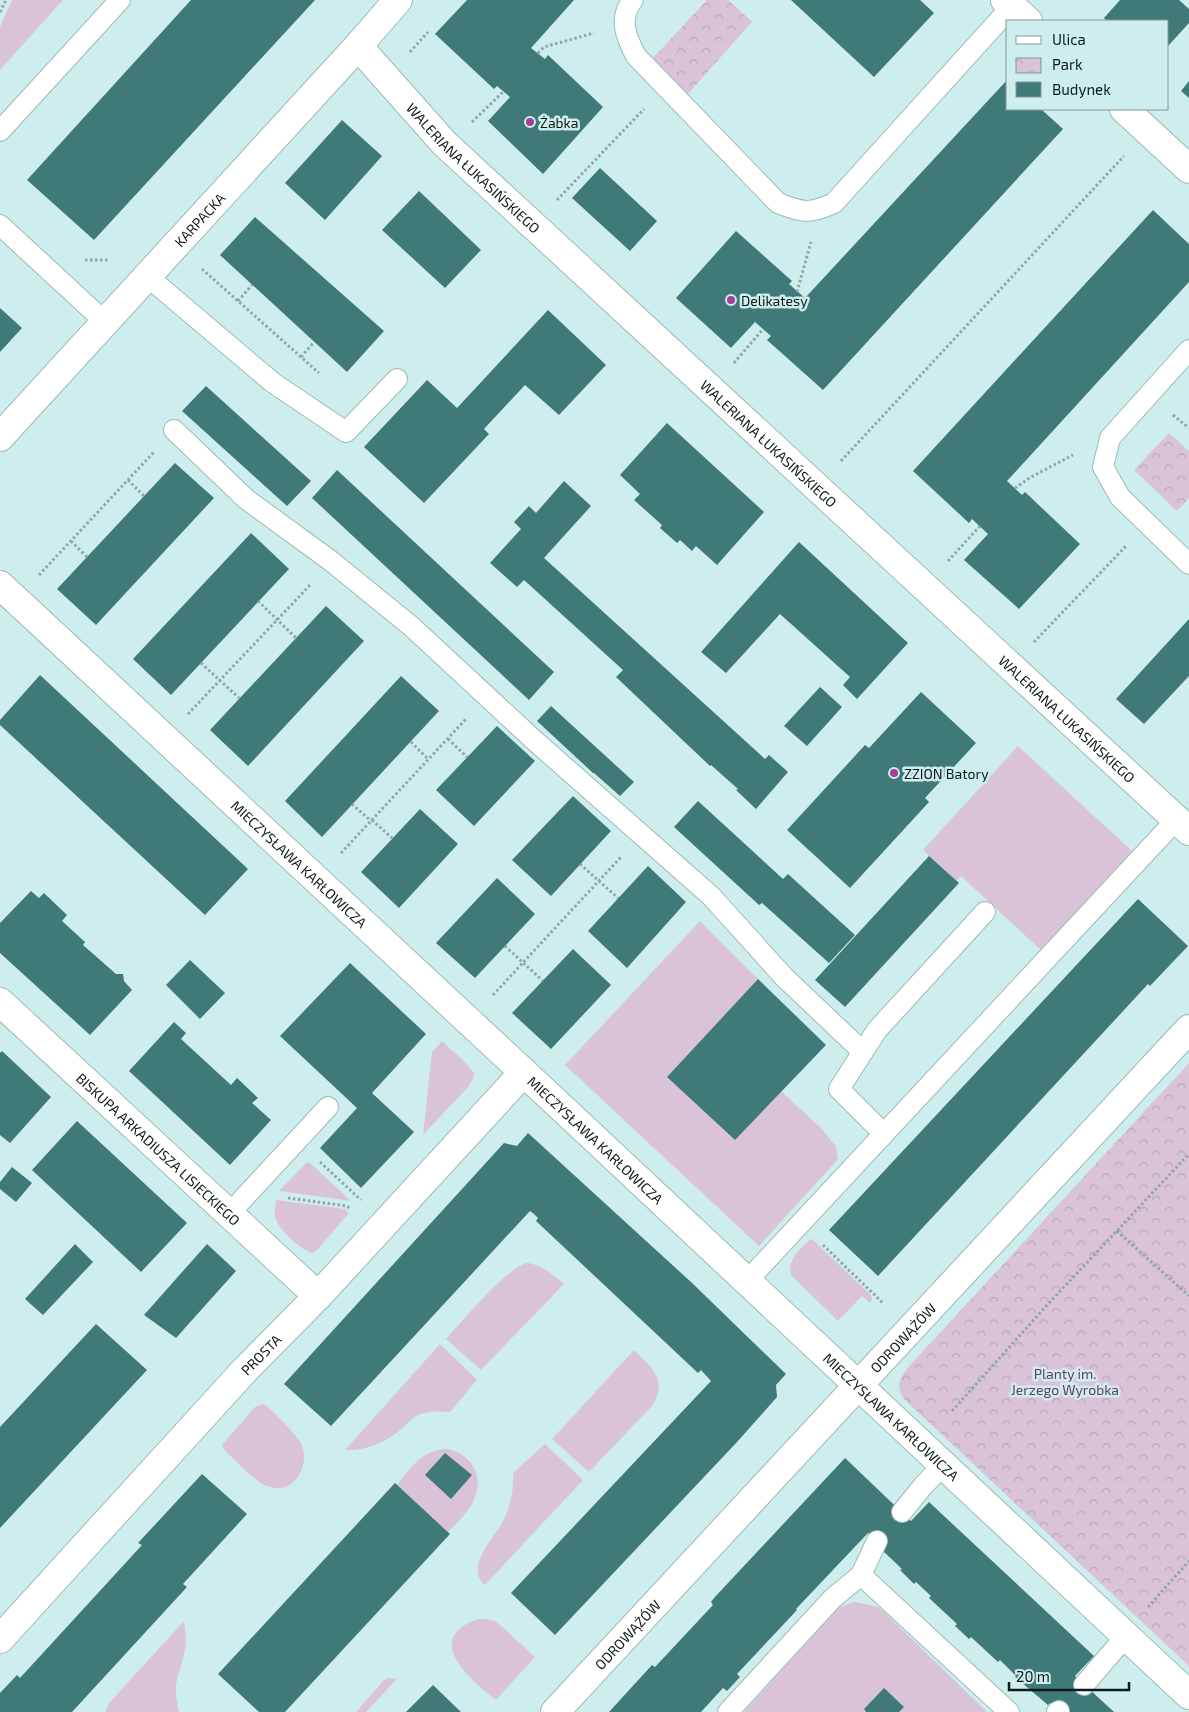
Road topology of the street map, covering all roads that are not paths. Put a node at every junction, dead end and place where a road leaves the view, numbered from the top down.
1 (120, 0) edge
2 (398, 0) edge
3 (633, 0) edge
4 (1015, 9) edge
5 (358, 46) junction
6 (1125, 110) edge
7 (0, 132) edge
8 (1189, 168) edge
9 (0, 225) edge
10 (147, 276) junction
11 (105, 322) junction
12 (1189, 350) edge
13 (397, 379) dead end
14 (174, 430) road end
15 (0, 437) edge
16 (1189, 564) edge
17 (0, 585) edge
18 (1182, 826) edge
19 (985, 912) dead end
20 (0, 1002) edge
21 (1189, 1028) edge
22 (863, 1052) junction
23 (524, 1072) junction
24 (328, 1107) dead end
25 (884, 1134) junction
26 (229, 1214) junction
27 (746, 1281) junction
28 (318, 1296) junction
29 (858, 1386) junction
30 (943, 1465) junction
31 (902, 1512) dead end
32 (877, 1541) dead end
33 (860, 1575) junction
34 (1126, 1636) junction
35 (0, 1639) edge
36 (1084, 1684) dead end
37 (1189, 1695) edge
38 (555, 1712) edge
39 (728, 1712) edge
40 (1009, 1712) edge

1 - 7 lane
2 - 5 street, KARPACKA
3 - 4 lane
5 - 10 street, KARPACKA
5 - 18 street, WALERIANA ŁUKASIŃSKIEGO
6 - 8 street
9 - 11 lane
10 - 11 street, KARPACKA
10 - 13 lane
11 - 15 street, KARPACKA
12 - 16 lane
14 - 22 lane
17 - 23 street, MIECZYSŁAWA KARŁOWICZA
18 - 25 lane
19 - 22 lane
20 - 26 street, BISKUPA ARKADIUSZA LISIECKIEGO
21 - 29 street, ODROWĄŻÓW
22 - 25 lane
23 - 27 street, MIECZYSŁAWA KARŁOWICZA
23 - 28 street, PROSTA
24 - 26 lane
25 - 27 lane
26 - 28 street, BISKUPA ARKADIUSZA LISIECKIEGO
27 - 29 street, MIECZYSŁAWA KARŁOWICZA
28 - 35 street, PROSTA
29 - 30 street, MIECZYSŁAWA KARŁOWICZA
29 - 38 street, ODROWĄŻÓW
30 - 31 lane
30 - 34 street, MIECZYSŁAWA KARŁOWICZA
32 - 33 lane
33 - 39 lane
33 - 40 lane
34 - 36 lane
34 - 37 street, MIECZYSŁAWA KARŁOWICZA

